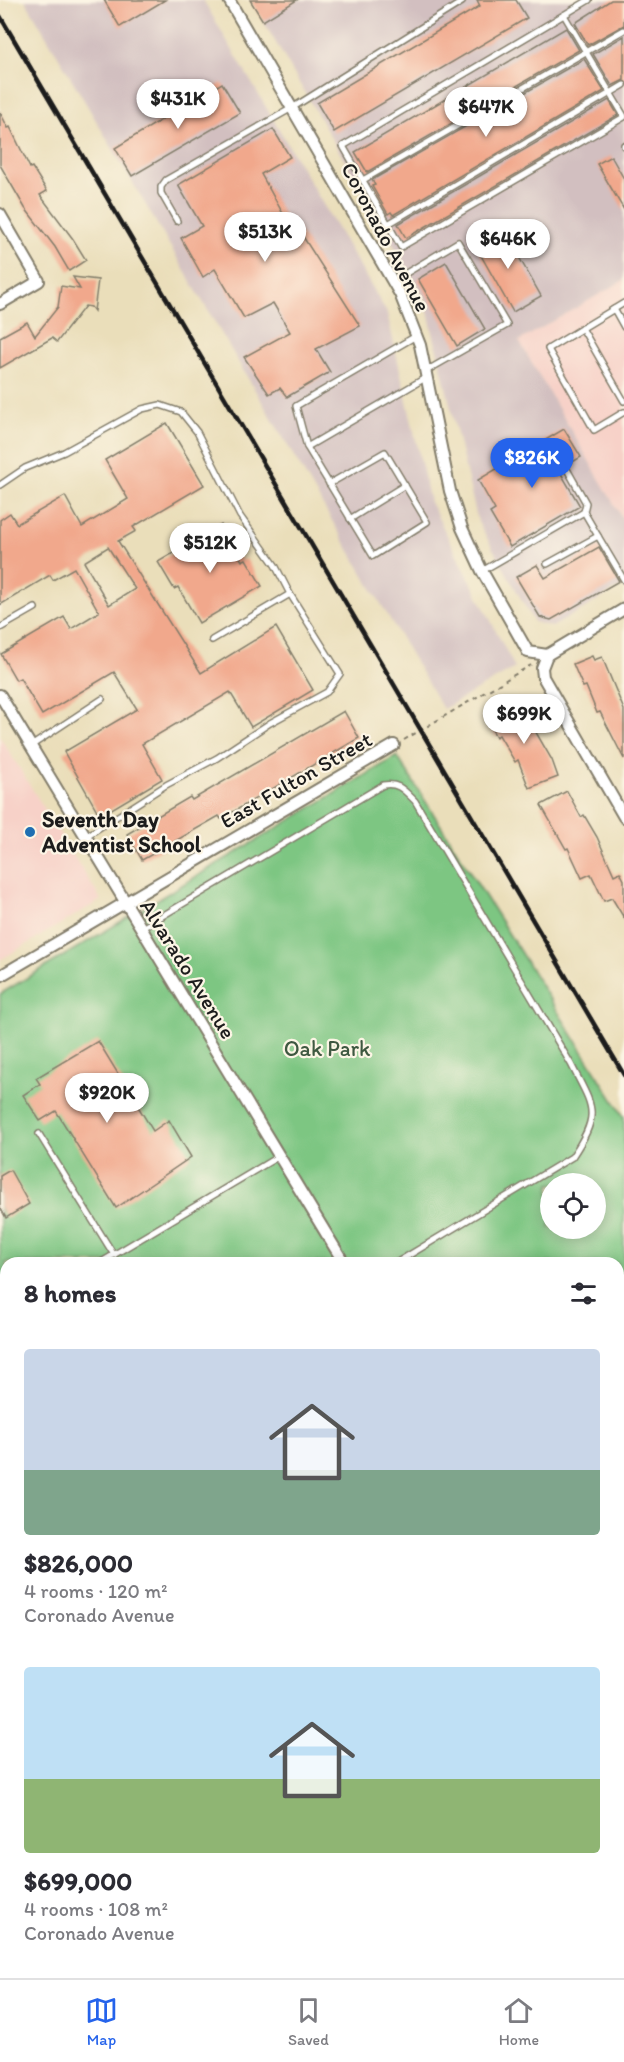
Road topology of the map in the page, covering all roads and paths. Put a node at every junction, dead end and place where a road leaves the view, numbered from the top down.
1 (229, 0) edge
2 (590, 0) edge
3 (462, 2) dead end
4 (564, 15) junction
5 (624, 30) edge
6 (586, 52) junction
7 (624, 85) edge
8 (610, 93) junction
9 (292, 108) junction
10 (624, 116) edge
11 (363, 180) junction
12 (0, 214) edge
13 (177, 221) dead end
14 (388, 224) junction
15 (392, 281) junction
16 (624, 303) edge
17 (0, 304) edge
18 (614, 309) junction
19 (624, 327) edge
20 (582, 328) junction
21 (416, 336) junction
22 (427, 374) junction
23 (624, 401) edge
24 (624, 412) edge
25 (307, 447) junction
26 (568, 471) dead end
27 (329, 484) junction
28 (0, 485) edge
29 (405, 485) junction
30 (584, 512) junction
31 (351, 519) junction
32 (598, 536) junction
33 (548, 564) dead end
34 (482, 571) junction
35 (624, 580) edge
36 (290, 594) junction
37 (35, 608) dead end
38 (624, 609) edge
39 (0, 628) edge
40 (212, 640) dead end
41 (547, 655) junction
42 (0, 695) edge
43 (102, 699) dead end
44 (394, 745) joint
45 (31, 746) junction
46 (624, 817) edge
47 (85, 837) junction
48 (124, 904) junction
49 (140, 929) junction
50 (0, 976) edge
51 (39, 1134) dead end
52 (280, 1156) junction
53 (114, 1255) junction
54 (110, 1257) edge
55 (340, 1257) edge
56 (406, 1257) edge

1 - 9 street, Coronado Avenue
2 - 4 lane
3 - 9 lane
4 - 6 lane
4 - 11 lane
5 - 6 lane
6 - 8 lane
6 - 11 lane
7 - 8 lane
8 - 10 lane
8 - 14 lane
9 - 13 lane
9 - 15 street, Coronado Avenue
10 - 14 lane
11 - 14 lane
12 - 17 street
15 - 21 street, Coronado Avenue
15 - 22 lane
16 - 18 lane
18 - 19 lane
18 - 20 lane
20 - 23 lane
20 - 24 lane
21 - 22 street, Coronado Avenue
21 - 25 lane
22 - 25 lane
22 - 34 street, Coronado Avenue
25 - 27 lane
26 - 30 lane
27 - 29 lane
27 - 31 lane
28 - 36 lane
29 - 31 lane
29 - 31 lane
30 - 32 lane
30 - 34 lane
32 - 33 lane
32 - 35 lane
34 - 41 street, Coronado Avenue
36 - 40 lane
36 - 47 lane
37 - 39 lane
38 - 41 street
41 - 44 path
41 - 46 street
42 - 45 street, Alvarado Avenue
43 - 45 lane
44 - 48 street, East Fulton Street
45 - 47 street, Alvarado Avenue
47 - 48 street, Alvarado Avenue
48 - 49 street, Alvarado Avenue
48 - 50 street, East Fulton Street
49 - 52 street, Alvarado Avenue
49 - 56 lane
51 - 53 lane
52 - 53 lane
52 - 55 street, Alvarado Avenue
53 - 54 lane

